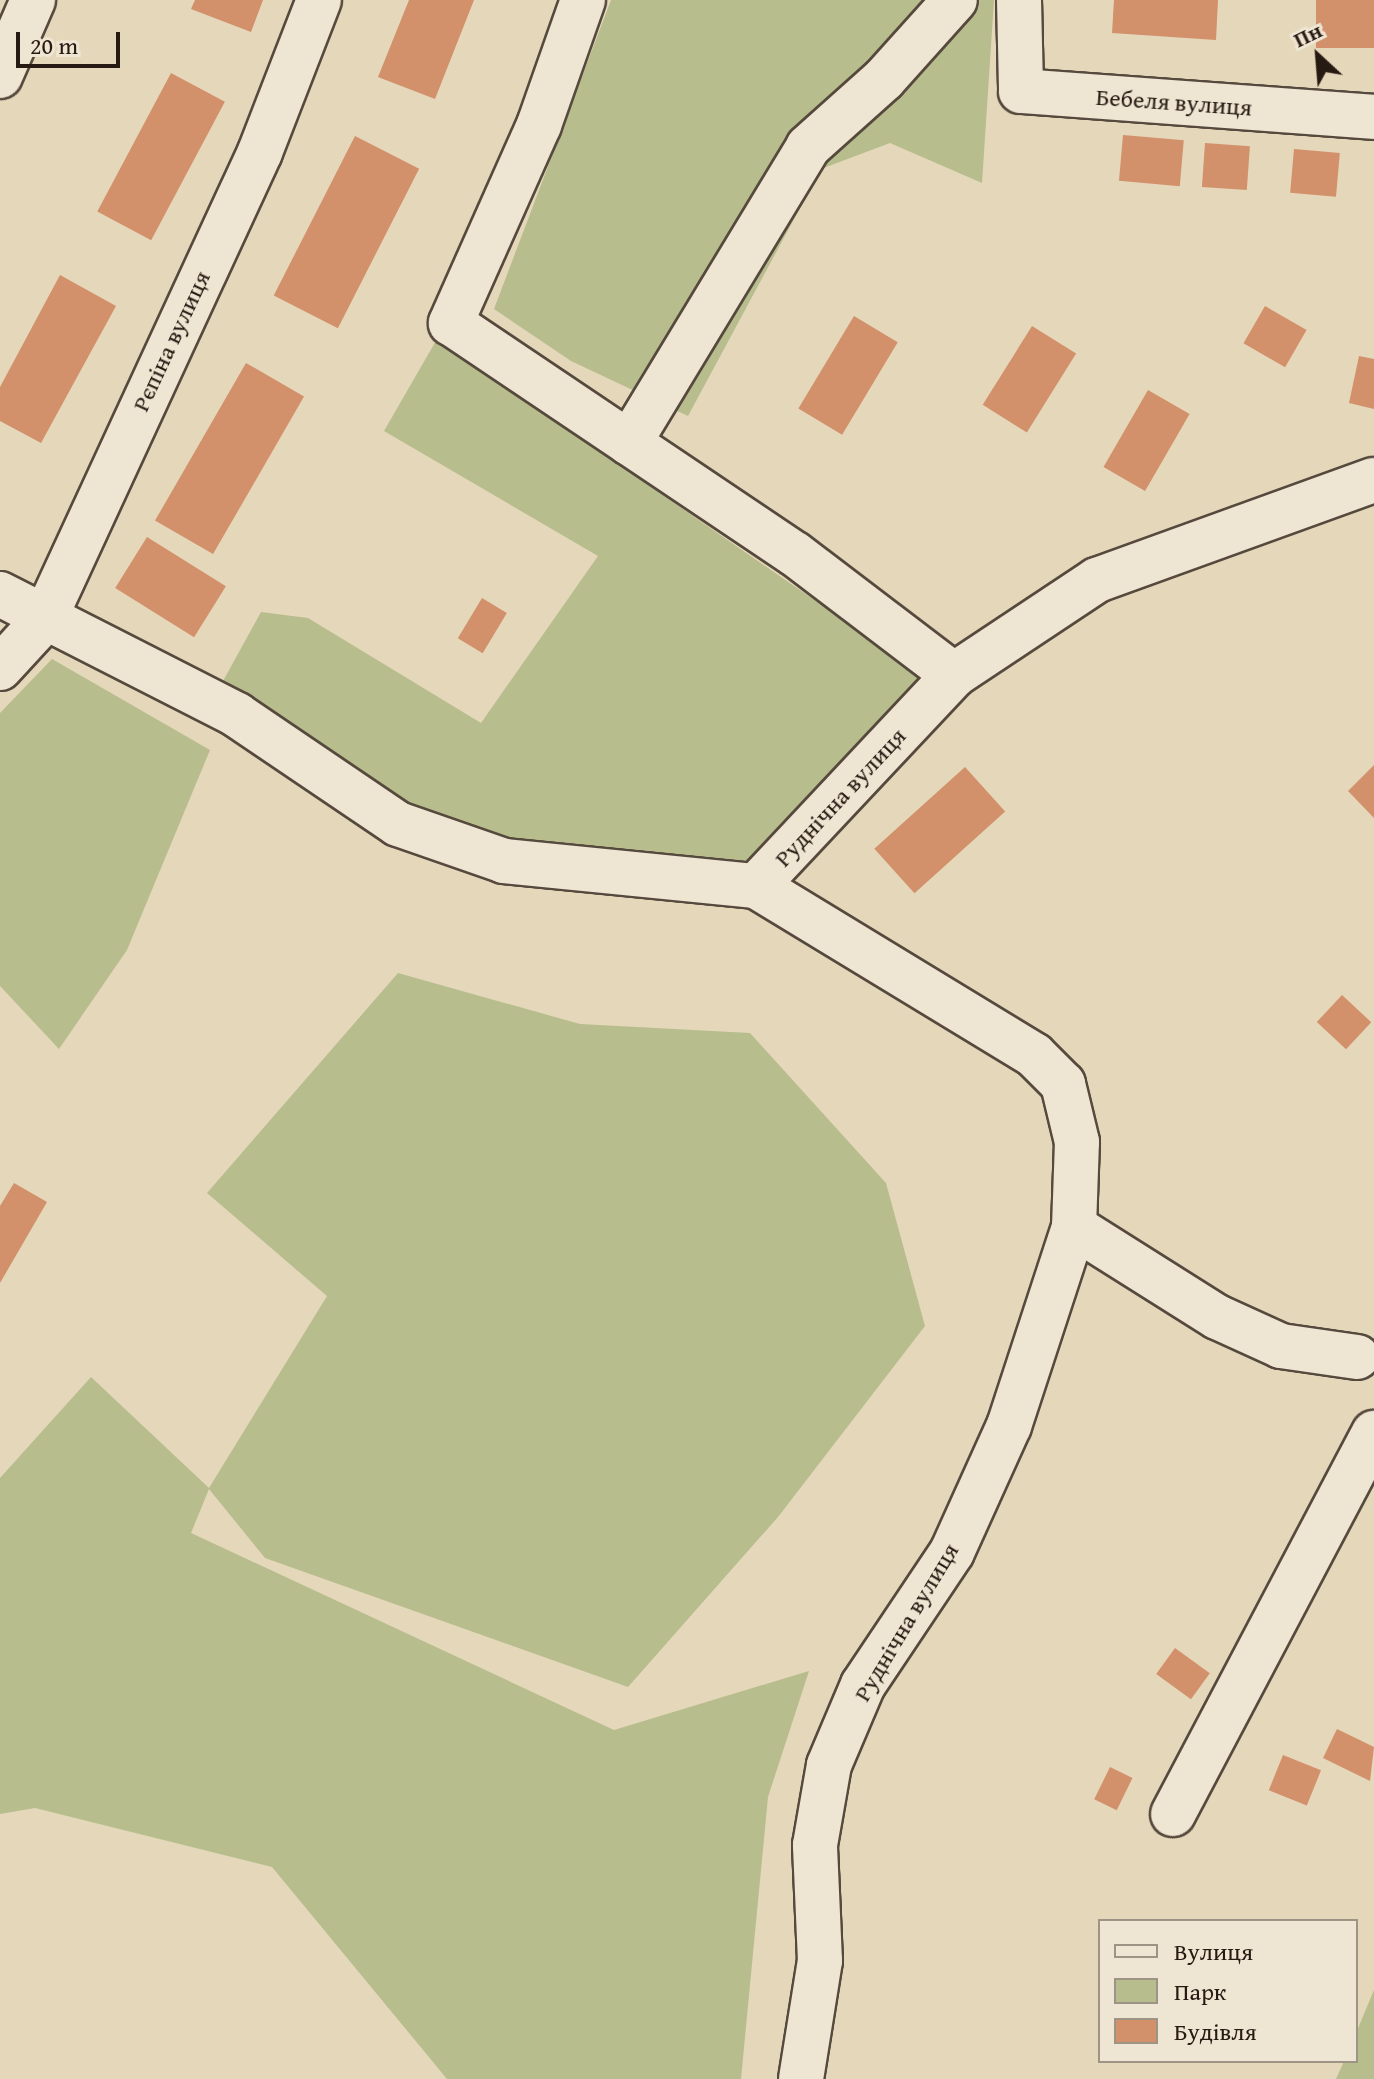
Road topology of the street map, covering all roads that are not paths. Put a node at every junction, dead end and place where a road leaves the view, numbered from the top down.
1 (33, 0) edge
2 (319, 0) edge
3 (583, 0) edge
4 (955, 0) edge
5 (1019, 0) edge
6 (0, 76) edge
7 (1374, 117) edge
8 (629, 443) junction
9 (1374, 480) edge
10 (0, 594) edge
11 (44, 620) junction
12 (0, 668) edge
13 (954, 675) junction
14 (756, 886) junction
15 (1074, 1227) junction
16 (1368, 1364) edge
17 (1374, 1433) edge
18 (1173, 1814) dead end
19 (801, 2079) edge

1 - 6 street
2 - 11 street, Рєпіна вулиця
3 - 8 street
4 - 8 street
5 - 7 street, Бебеля вулиця
8 - 13 street
9 - 13 street, Руднічна вулиця
10 - 11 street
11 - 12 street, Рєпіна вулиця
11 - 14 street
13 - 14 street, Руднічна вулиця
14 - 15 street, Руднічна вулиця
15 - 16 street
15 - 19 street, Руднічна вулиця
17 - 18 street

